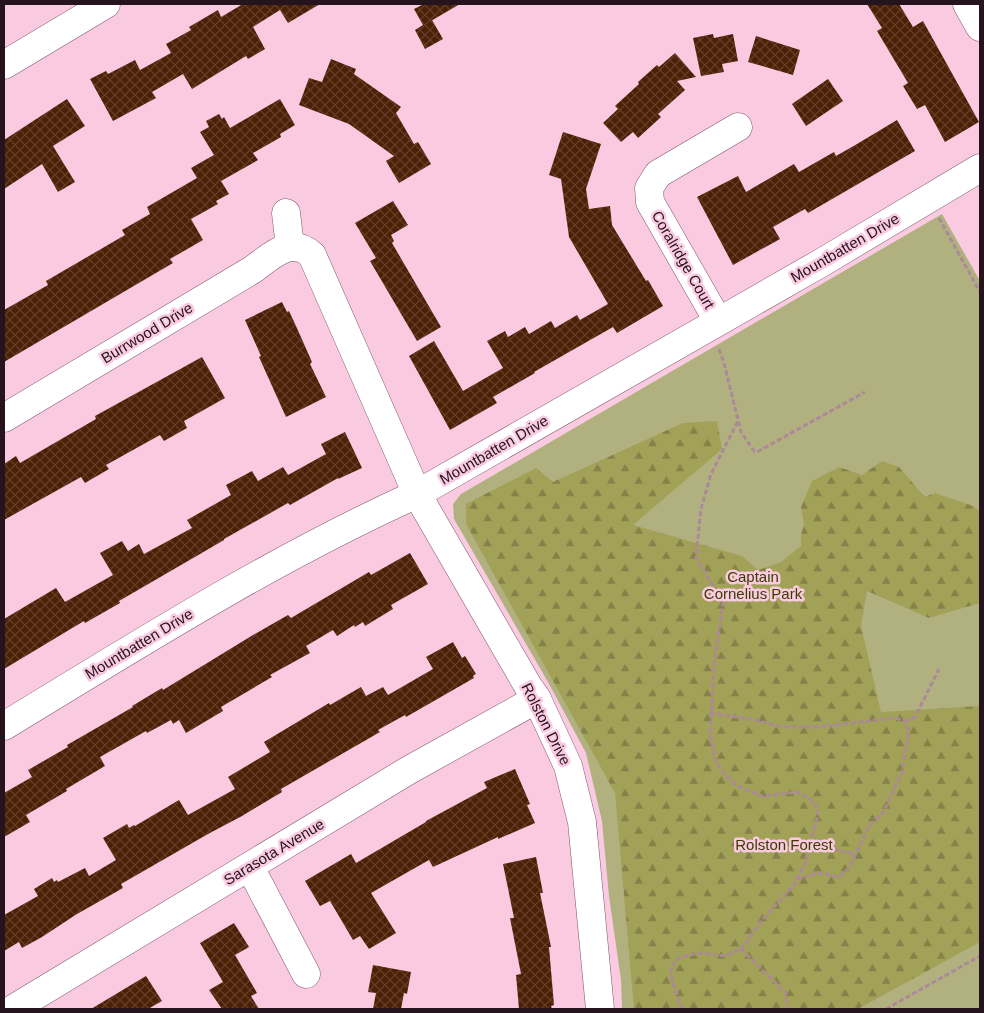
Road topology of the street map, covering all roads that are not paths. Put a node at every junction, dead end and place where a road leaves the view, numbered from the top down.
1 (106, 4) edge
2 (967, 4) edge
3 (980, 27) edge
4 (4, 65) edge
5 (738, 128) dead end
6 (980, 168) edge
7 (286, 214) dead end
8 (290, 247) junction
9 (714, 323) junction
10 (4, 418) edge
11 (417, 494) junction
12 (537, 699) junction
13 (4, 726) edge
14 (250, 867) junction
15 (306, 974) dead end
16 (49, 1000) edge
17 (13, 1009) edge
18 (600, 1009) edge

1 - 4 street
2 - 3 street
5 - 9 street, Coralridge Court
6 - 9 street, Mountbatten Drive
7 - 8 street
8 - 10 street, Burrwood Drive
8 - 11 street
9 - 11 street, Mountbatten Drive
11 - 12 street, Rolston Drive
11 - 13 street, Mountbatten Drive
12 - 14 street, Sarasota Avenue
12 - 18 street, Rolston Drive
14 - 15 street
14 - 16 street, Sarasota Avenue
16 - 17 street, Sarasota Avenue

